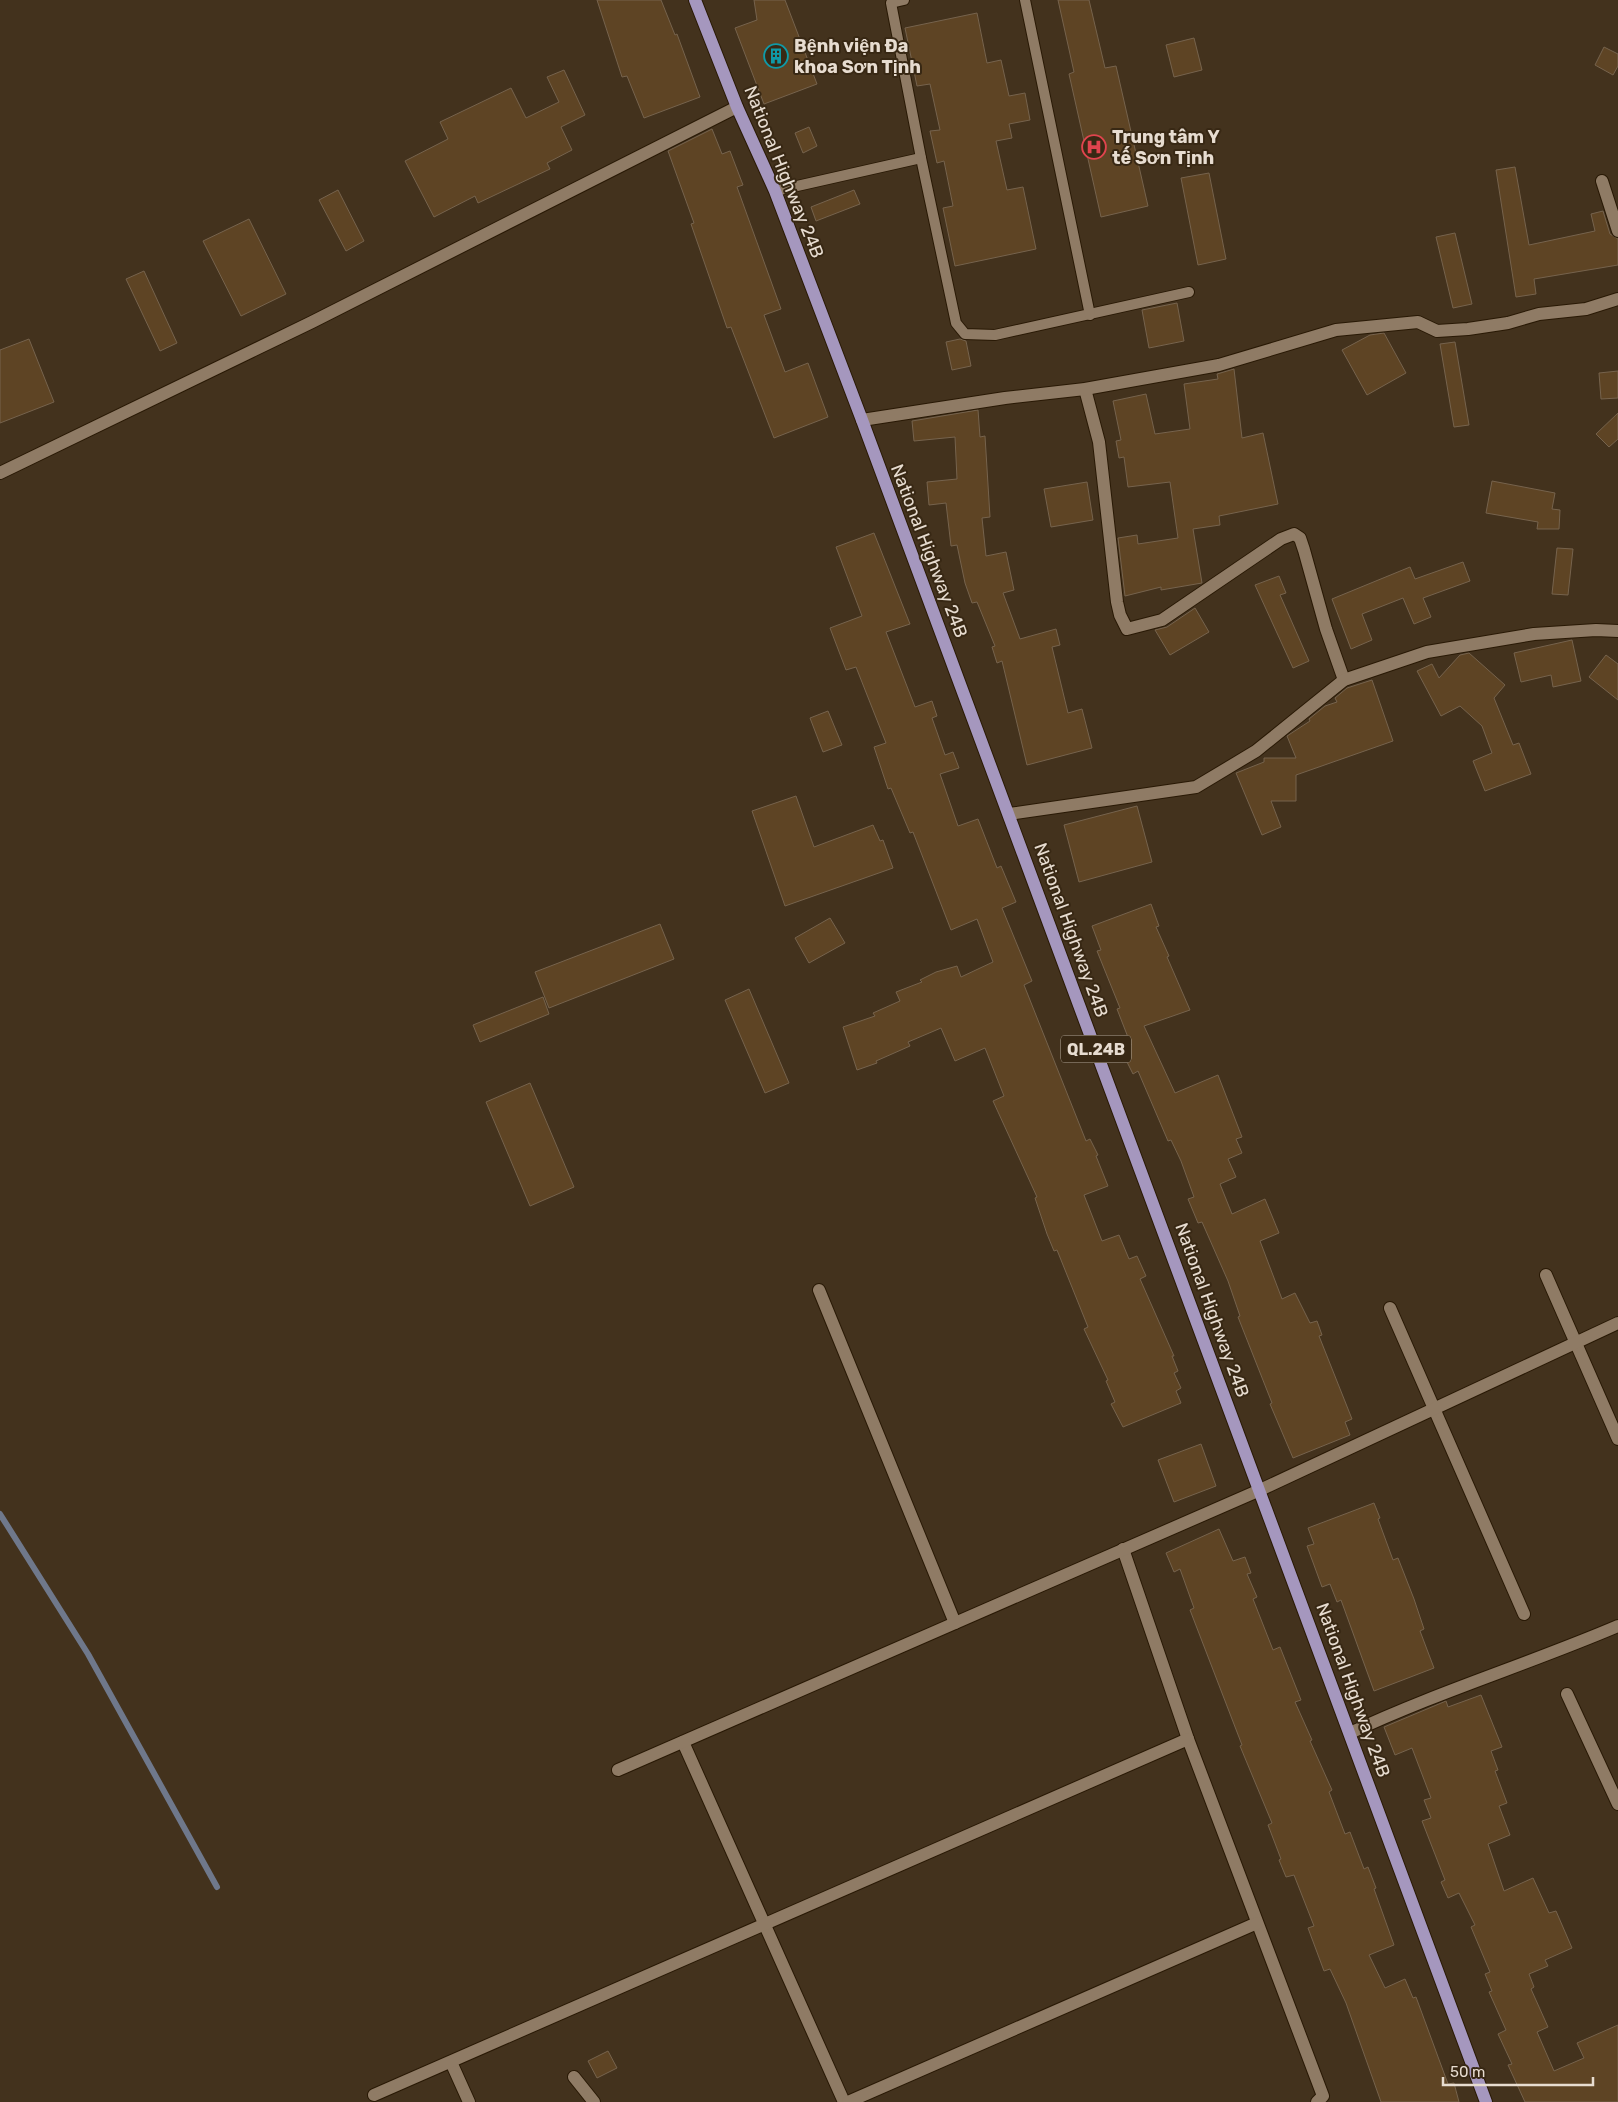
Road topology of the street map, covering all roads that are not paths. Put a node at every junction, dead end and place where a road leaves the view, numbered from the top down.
1 (695, 0) edge
2 (904, 0) edge
3 (1025, 0) edge
4 (737, 107) junction
5 (921, 158) junction
6 (1602, 181) dead end
7 (775, 191) junction
8 (1618, 231) edge
9 (1189, 292) dead end
10 (1618, 299) edge
11 (1090, 315) junction
12 (1085, 389) junction
13 (862, 420) junction
14 (0, 473) edge
15 (1618, 631) edge
16 (1344, 680) junction
17 (1009, 814) junction
18 (1546, 1275) dead end
19 (819, 1290) dead end
20 (1390, 1308) dead end
21 (1618, 1322) edge
22 (1575, 1342) junction
23 (1434, 1408) junction
24 (1618, 1439) edge
25 (1260, 1490) junction
26 (1123, 1549) junction
27 (1524, 1614) dead end
28 (955, 1623) junction
29 (1618, 1626) edge
30 (1567, 1694) dead end
31 (1350, 1733) junction
32 (1188, 1739) junction
33 (683, 1742) junction
34 (618, 1770) dead end
35 (1618, 1804) edge
36 (1257, 1923) junction
37 (765, 1924) junction
38 (451, 2062) junction
39 (574, 2077) dead end
40 (374, 2096) dead end
41 (469, 2102) edge
42 (594, 2102) edge
43 (844, 2102) edge
44 (848, 2102) edge
45 (1317, 2102) edge
46 (1486, 2102) edge

1 - 4 main road, National Highway 24B / QL.24B
2 - 5 lane
3 - 11 lane
4 - 7 main road, National Highway 24B / QL.24B
4 - 14 street
5 - 7 lane
5 - 11 lane
6 - 8 street
7 - 13 main road, National Highway 24B / QL.24B
9 - 11 lane
10 - 12 street
12 - 13 street
12 - 16 street
13 - 17 main road, National Highway 24B / QL.24B
15 - 16 street
16 - 17 street
17 - 25 main road, National Highway 24B / QL.24B
18 - 22 street
19 - 28 street
20 - 23 street
21 - 22 street
22 - 23 street
22 - 24 street
23 - 25 street
23 - 27 street
25 - 26 street
25 - 31 main road, National Highway 24B / QL.24B
26 - 28 street
26 - 32 street
28 - 33 street
29 - 31 street
30 - 35 street
31 - 46 main road, National Highway 24B / QL.24B
32 - 36 street
32 - 37 street
33 - 34 street
33 - 37 street
36 - 44 street
36 - 45 street
37 - 38 street
37 - 43 street
38 - 40 street
38 - 41 street
39 - 42 street

